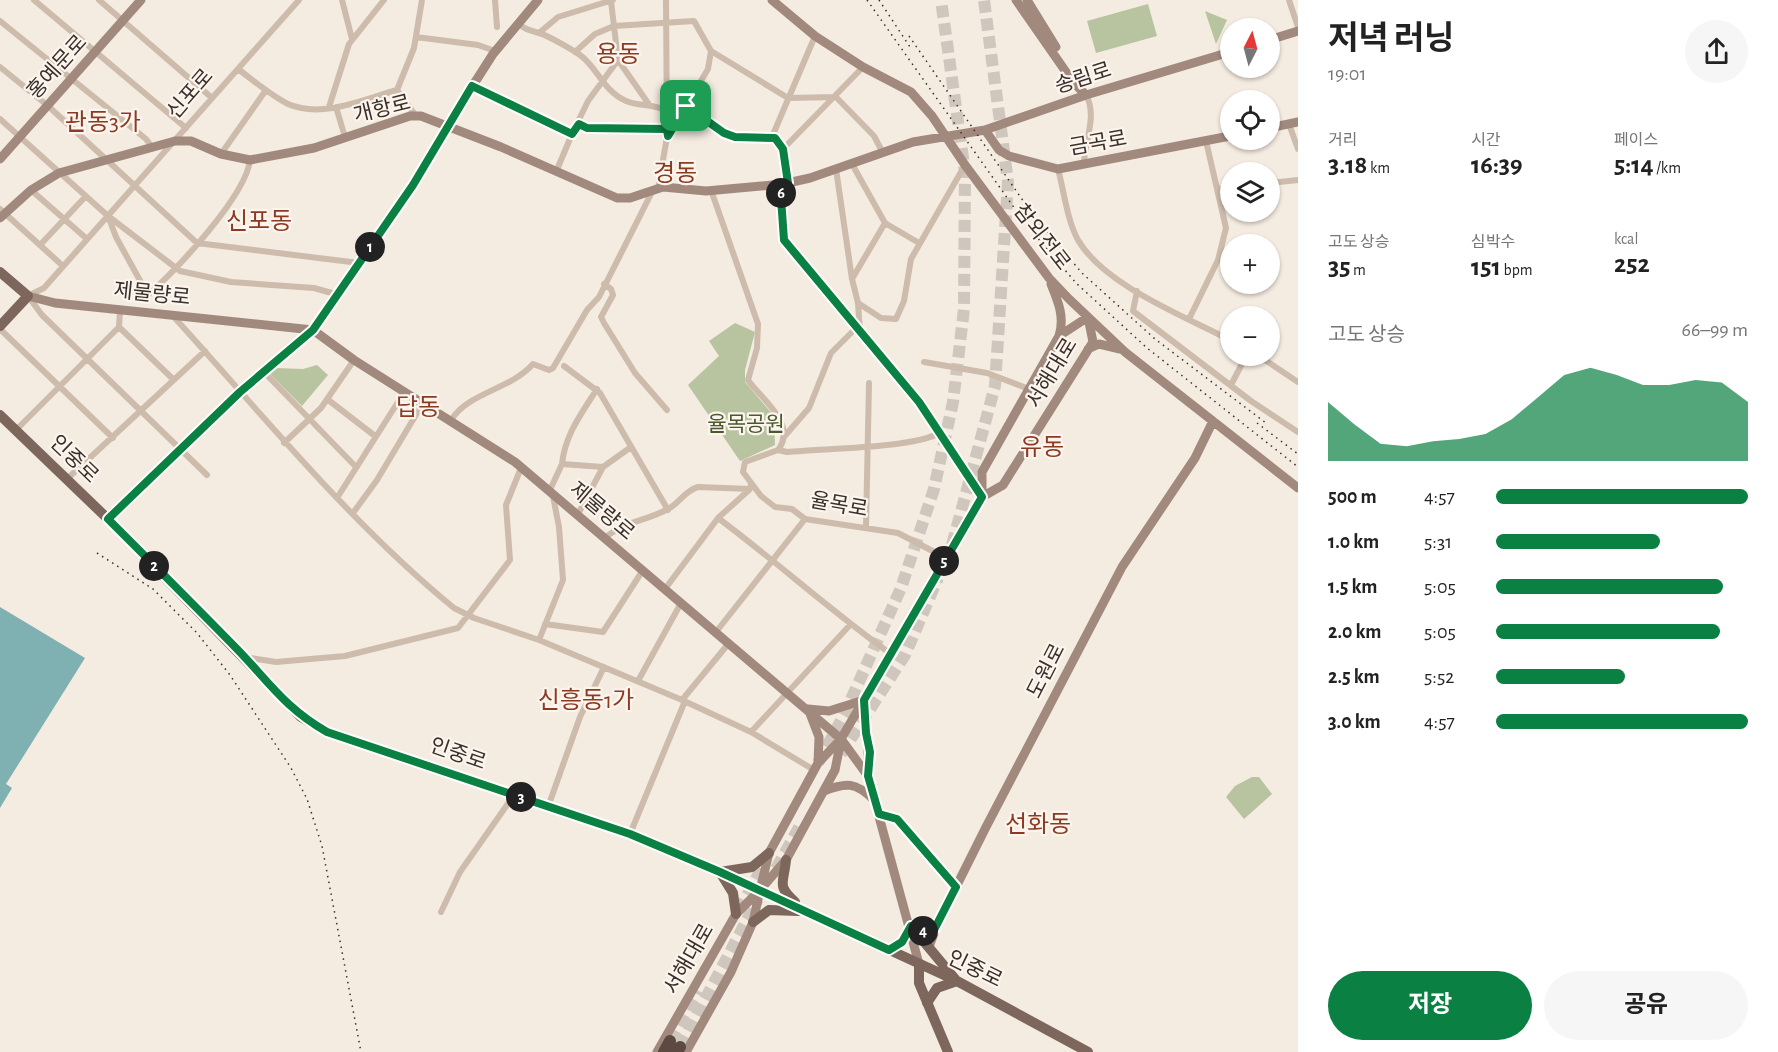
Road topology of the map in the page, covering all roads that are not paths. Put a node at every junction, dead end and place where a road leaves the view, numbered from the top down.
1 (34, 0) edge
2 (99, 0) edge
3 (141, 0) edge
4 (298, 0) edge
5 (342, 0) edge
6 (384, 0) edge
7 (422, 0) edge
8 (495, 0) edge
9 (538, 0) edge
10 (666, 0) edge
11 (772, 0) edge
12 (1016, 0) edge
13 (1027, 0) edge
14 (1290, 0) edge
15 (612, 1) edge
16 (0, 21) edge
17 (123, 21) junction
18 (518, 24) junction
19 (666, 24) junction
20 (614, 26) junction
21 (496, 27) dead end
22 (1298, 29) edge
23 (539, 33) junction
24 (815, 36) junction
25 (1280, 36) edge
26 (416, 38) junction
27 (352, 39) junction
28 (96, 51) junction
29 (495, 51) junction
30 (711, 51) junction
31 (575, 52) junction
32 (1220, 55) edge
33 (618, 60) junction
34 (0, 67) edge
35 (863, 67) junction
36 (238, 69) junction
37 (71, 78) junction
38 (602, 83) junction
39 (472, 86) junction
40 (266, 90) junction
41 (397, 90) junction
42 (1086, 95) junction
43 (836, 97) junction
44 (212, 98) junction
45 (788, 98) junction
46 (648, 103) junction
47 (47, 105) junction
48 (686, 106) junction
49 (333, 107) junction
50 (667, 111) junction
51 (416, 116) junction
52 (0, 119) edge
53 (1293, 123) edge
54 (579, 124) junction
55 (447, 126) junction
56 (186, 129) junction
57 (986, 130) junction
58 (667, 133) junction
59 (572, 134) junction
60 (19, 136) junction
61 (345, 137) junction
62 (772, 137) junction
63 (946, 137) junction
64 (1220, 138) edge
65 (175, 141) junction
66 (1206, 141) junction
67 (152, 147) junction
68 (783, 149) junction
69 (1298, 149) edge
70 (883, 153) junction
71 (221, 154) junction
72 (0, 159) edge
73 (250, 160) junction
74 (106, 161) junction
75 (852, 164) junction
76 (1084, 164) junction
77 (965, 165) junction
78 (836, 169) junction
79 (1058, 169) junction
80 (556, 172) junction
81 (59, 173) junction
82 (1298, 180) edge
83 (1280, 182) edge
84 (784, 183) junction
85 (133, 186) junction
86 (1217, 189) junction
87 (1220, 189) edge
88 (30, 190) junction
89 (656, 190) junction
90 (711, 190) junction
91 (86, 196) junction
92 (1, 213) edge
93 (108, 216) junction
94 (64, 219) junction
95 (885, 223) junction
96 (87, 239) junction
97 (197, 243) junction
98 (920, 243) junction
99 (41, 244) junction
100 (359, 263) junction
101 (63, 267) junction
102 (176, 268) junction
103 (0, 272) edge
104 (852, 279) junction
105 (1049, 279) junction
106 (604, 284) junction
107 (1137, 291) junction
108 (339, 295) junction
109 (28, 296) junction
110 (858, 303) junction
111 (120, 310) junction
112 (173, 316) junction
113 (1088, 317) junction
114 (1190, 319) junction
115 (0, 327) edge
116 (118, 327) junction
117 (856, 328) junction
118 (313, 330) junction
119 (861, 334) junction
120 (1220, 335) edge
121 (1059, 336) junction
122 (205, 351) junction
123 (1125, 352) junction
124 (1083, 357) junction
125 (88, 359) junction
126 (354, 360) junction
127 (924, 362) dead end
128 (564, 366) dead end
129 (1241, 366) edge
130 (1274, 366) edge
131 (263, 371) junction
132 (174, 380) junction
133 (1298, 382) edge
134 (869, 383) dead end
135 (1231, 385) junction
136 (61, 387) junction
137 (597, 389) junction
138 (1029, 389) junction
139 (405, 391) junction
140 (240, 392) junction
141 (327, 399) junction
142 (424, 402) junction
143 (667, 410) dead end
144 (141, 411) junction
145 (0, 415) edge
146 (309, 419) junction
147 (450, 420) junction
148 (1213, 421) junction
149 (1298, 421) edge
150 (16, 430) junction
151 (1295, 430) edge
152 (940, 433) junction
153 (375, 436) junction
154 (113, 438) junction
155 (783, 438) junction
156 (284, 443) junction
157 (866, 445) junction
158 (631, 447) junction
159 (180, 449) junction
160 (778, 450) junction
161 (562, 464) junction
162 (605, 465) junction
163 (356, 467) junction
164 (521, 468) junction
165 (207, 476) dead end
166 (67, 479) junction
167 (751, 486) junction
168 (1298, 488) edge
169 (551, 493) junction
170 (982, 497) junction
171 (337, 498) junction
172 (668, 510) junction
173 (353, 513) junction
174 (577, 516) junction
175 (718, 518) junction
176 (108, 519) junction
177 (805, 519) junction
178 (866, 527) junction
179 (604, 538) junction
180 (946, 558) junction
181 (771, 559) junction
182 (642, 570) junction
183 (665, 589) junction
184 (681, 603) junction
185 (468, 616) junction
186 (545, 624) junction
187 (850, 625) junction
188 (716, 632) junction
189 (539, 640) junction
190 (729, 643) junction
191 (891, 654) junction
192 (244, 657) junction
193 (604, 668) junction
194 (638, 681) junction
195 (788, 692) junction
196 (684, 700) junction
197 (864, 700) junction
198 (808, 709) junction
199 (751, 732) junction
200 (841, 739) junction
201 (816, 767) junction
202 (868, 776) junction
203 (824, 791) junction
204 (514, 795) junction
205 (875, 802) junction
206 (548, 807) junction
207 (879, 814) junction
208 (630, 834) junction
209 (769, 853) junction
210 (786, 860) junction
211 (720, 872) junction
212 (956, 887) junction
213 (760, 890) junction
214 (804, 911) junction
215 (441, 912) dead end
216 (736, 914) junction
217 (753, 922) junction
218 (911, 926) junction
219 (934, 930) junction
220 (928, 947) junction
221 (889, 950) junction
222 (919, 964) junction
223 (957, 981) junction
224 (927, 1003) junction
225 (675, 1049) edge
226 (657, 1052) edge
227 (948, 1052) edge
228 (1088, 1052) edge

1 - 28 street
2 - 17 street
3 - 17 main road, 홍예문로
4 - 36 street, 신포로
5 - 27 street
6 - 27 street
7 - 26 street
8 - 21 street
9 - 18 main road
10 - 19 street
11 - 24 main road, 참외전로
12 - 42 main road
13 - 42 main road
14 - 22 street
15 - 20 street
15 - 23 street
16 - 37 street
17 - 28 main road, 홍예문로
17 - 44 street
18 - 23 street
18 - 29 main road
19 - 20 street
19 - 30 street
19 - 50 street
20 - 31 street
20 - 33 street
22 - 25 main road
23 - 31 street
24 - 35 main road, 참외전로
24 - 45 street
26 - 29 street
26 - 41 street
27 - 49 street
28 - 37 main road, 홍예문로
28 - 56 street
29 - 39 main road
30 - 45 street
30 - 48 street
31 - 38 street
32 - 42 main road, 송림로
33 - 38 street
33 - 46 street
34 - 47 street
35 - 43 street
35 - 63 main road, 참외전로
36 - 40 street
36 - 44 street, 신포로
37 - 47 main road, 홍예문로
37 - 67 street
38 - 46 street
38 - 54 street
39 - 55 main road
39 - 59 street
40 - 49 street
40 - 71 street
41 - 49 street
41 - 51 street
42 - 57 main road, 송림로
42 - 76 street
43 - 45 street
43 - 68 street
43 - 70 street
44 - 56 street, 신포로
45 - 62 street
46 - 50 street
47 - 60 main road, 홍예문로
47 - 74 street
48 - 58 street
48 - 62 street
49 - 61 street
50 - 58 street
51 - 55 main road, 개항로
51 - 61 main road, 개항로
52 - 60 street
53 - 69 street
54 - 58 street
54 - 59 street
55 - 80 main road, 개항로
55 - 100 main road
56 - 65 street, 신포로
57 - 63 main road, 송림로
57 - 79 main road, 금곡로
58 - 89 street
59 - 80 street
60 - 72 main road, 홍예문로
60 - 81 street
61 - 73 main road, 개항로
62 - 68 street
63 - 70 main road, 개항로
63 - 77 main road, 참외전로
64 - 66 main road, 금곡로
65 - 67 main road, 개항로
65 - 71 main road, 개항로
65 - 85 street, 신포로
66 - 76 main road, 금곡로
66 - 86 street
67 - 74 main road, 개항로
68 - 84 street
70 - 75 main road, 개항로
71 - 73 main road, 개항로
73 - 97 street
74 - 81 main road, 개항로
74 - 85 street
75 - 78 main road, 개항로
75 - 95 street
76 - 79 main road, 금곡로
77 - 98 street
77 - 105 main road, 참외전로
78 - 84 main road, 개항로
78 - 104 street
79 - 107 street
80 - 89 main road, 개항로
81 - 88 main road, 개항로
81 - 91 street
82 - 83 street
84 - 90 main road, 개항로
84 - 117 street
85 - 93 street, 신포로
85 - 97 street
86 - 87 street
86 - 114 street
88 - 92 main road, 개항로
88 - 94 street
89 - 90 main road, 개항로
89 - 106 street
90 - 155 street
91 - 93 street
91 - 94 street
92 - 99 street
93 - 96 street, 신포로
93 - 102 street
93 - 102 street
94 - 96 street
94 - 99 street
95 - 98 street
95 - 104 street
96 - 101 street, 신포로
97 - 100 street
97 - 102 street
98 - 110 street
99 - 101 street
100 - 108 main road
101 - 109 street, 신포로
102 - 108 street
103 - 109 main road, 제물량로
104 - 110 street
105 - 113 main road, 참외전로
105 - 121 main road
106 - 143 street
106 - 147 street
107 - 114 street
107 - 135 street
108 - 118 main road
109 - 111 main road, 제물량로
109 - 115 main road, 신포로
109 - 125 street
110 - 119 street
111 - 112 main road, 제물량로
111 - 116 street
112 - 118 main road, 제물량로
112 - 122 street
113 - 121 main road, 서해대로
113 - 123 main road, 참외전로
113 - 124 main road, 서해대로
114 - 120 street
115 - 136 street
116 - 125 street
116 - 132 street
117 - 119 street
117 - 155 street
118 - 126 main road, 제물량로
118 - 131 main road
119 - 152 street
121 - 138 main road, 서해대로
122 - 132 street
122 - 140 street
123 - 124 main road
123 - 148 main road, 참외전로
124 - 170 main road, 서해대로
125 - 136 street
125 - 144 street
126 - 139 main road, 제물량로
126 - 141 street
127 - 138 street
128 - 137 street
129 - 135 street
130 - 133 street
131 - 140 main road
131 - 146 street
132 - 144 street
134 - 157 street
135 - 151 street
136 - 150 street
136 - 154 street
137 - 158 street
137 - 161 street
138 - 170 main road, 서해대로
139 - 142 main road, 제물량로
139 - 153 street
140 - 156 street
140 - 159 main road
141 - 146 street
141 - 153 street
142 - 147 main road, 제물량로
142 - 173 street
144 - 154 street
144 - 159 street
145 - 150 main road, 인중로
146 - 156 street
146 - 163 street
147 - 164 main road, 제물량로
148 - 168 main road, 참외전로
148 - 212 main road, 도원로
149 - 151 street
150 - 166 main road, 인중로
152 - 157 street
152 - 170 street
153 - 163 street
154 - 166 street
155 - 160 street
156 - 171 street
157 - 160 street
157 - 178 street
158 - 162 street
158 - 172 street
159 - 165 street
159 - 176 main road
160 - 167 street
161 - 162 street
161 - 169 street
162 - 174 street
163 - 171 street
164 - 169 main road, 제물량로
164 - 185 street
166 - 176 main road, 인중로
167 - 172 street
167 - 175 street
167 - 177 street, 율목로
169 - 174 main road, 제물량로
169 - 186 street
170 - 180 main road, 서해대로
171 - 173 street
172 - 179 street
173 - 185 street
174 - 179 main road, 제물량로
175 - 181 street
175 - 183 street
176 - 192 main road, 인중로
177 - 178 street, 율목로
177 - 181 street
178 - 180 street, 율목로
179 - 182 main road, 제물량로
180 - 191 main road, 서해대로
181 - 187 street
181 - 188 street
182 - 183 main road, 제물량로
182 - 186 street
183 - 184 main road, 제물량로
184 - 188 main road, 제물량로
184 - 194 street
185 - 189 street
185 - 192 street
186 - 189 street
187 - 191 street
187 - 195 street
188 - 190 main road, 제물량로
189 - 193 street
190 - 195 main road, 제물량로
190 - 196 street
191 - 197 main road, 서해대로
192 - 204 main road, 인중로
193 - 194 street
193 - 206 street
194 - 196 street
195 - 198 main road, 제물량로
195 - 199 street
196 - 199 street
196 - 208 street
197 - 198 main road
197 - 200 main road, 서해대로
197 - 202 main road
198 - 200 main road, 제물량로
198 - 201 main road
199 - 201 street
200 - 201 main road, 서해대로
200 - 202 main road, 제물량로
200 - 203 main road, 서해대로
201 - 209 main road, 서해대로
202 - 205 main road, 제물량로
203 - 205 main road
203 - 210 main road, 서해대로
204 - 206 main road, 인중로
204 - 215 street
205 - 207 main road, 제물량로
206 - 208 main road, 인중로
207 - 212 street
207 - 218 main road, 제물량로
208 - 211 main road, 인중로
209 - 211 main road
209 - 213 main road, 서해대로
210 - 213 main road, 서해대로
210 - 214 main road
211 - 213 main road, 인중로
211 - 216 main road
212 - 219 main road, 도원로
213 - 214 main road, 인중로
213 - 216 main road, 서해대로
213 - 217 main road, 서해대로
214 - 217 main road
214 - 221 main road, 인중로
216 - 226 main road, 서해대로
217 - 225 main road, 서해대로
218 - 219 main road
218 - 220 main road
218 - 221 main road
218 - 222 main road, 제물량로
219 - 220 main road, 도원로
220 - 223 main road
221 - 222 main road, 인중로
222 - 223 main road, 인중로
222 - 224 main road, 제물량로
223 - 224 main road
223 - 228 main road, 인중로
224 - 227 main road, 제물량로

